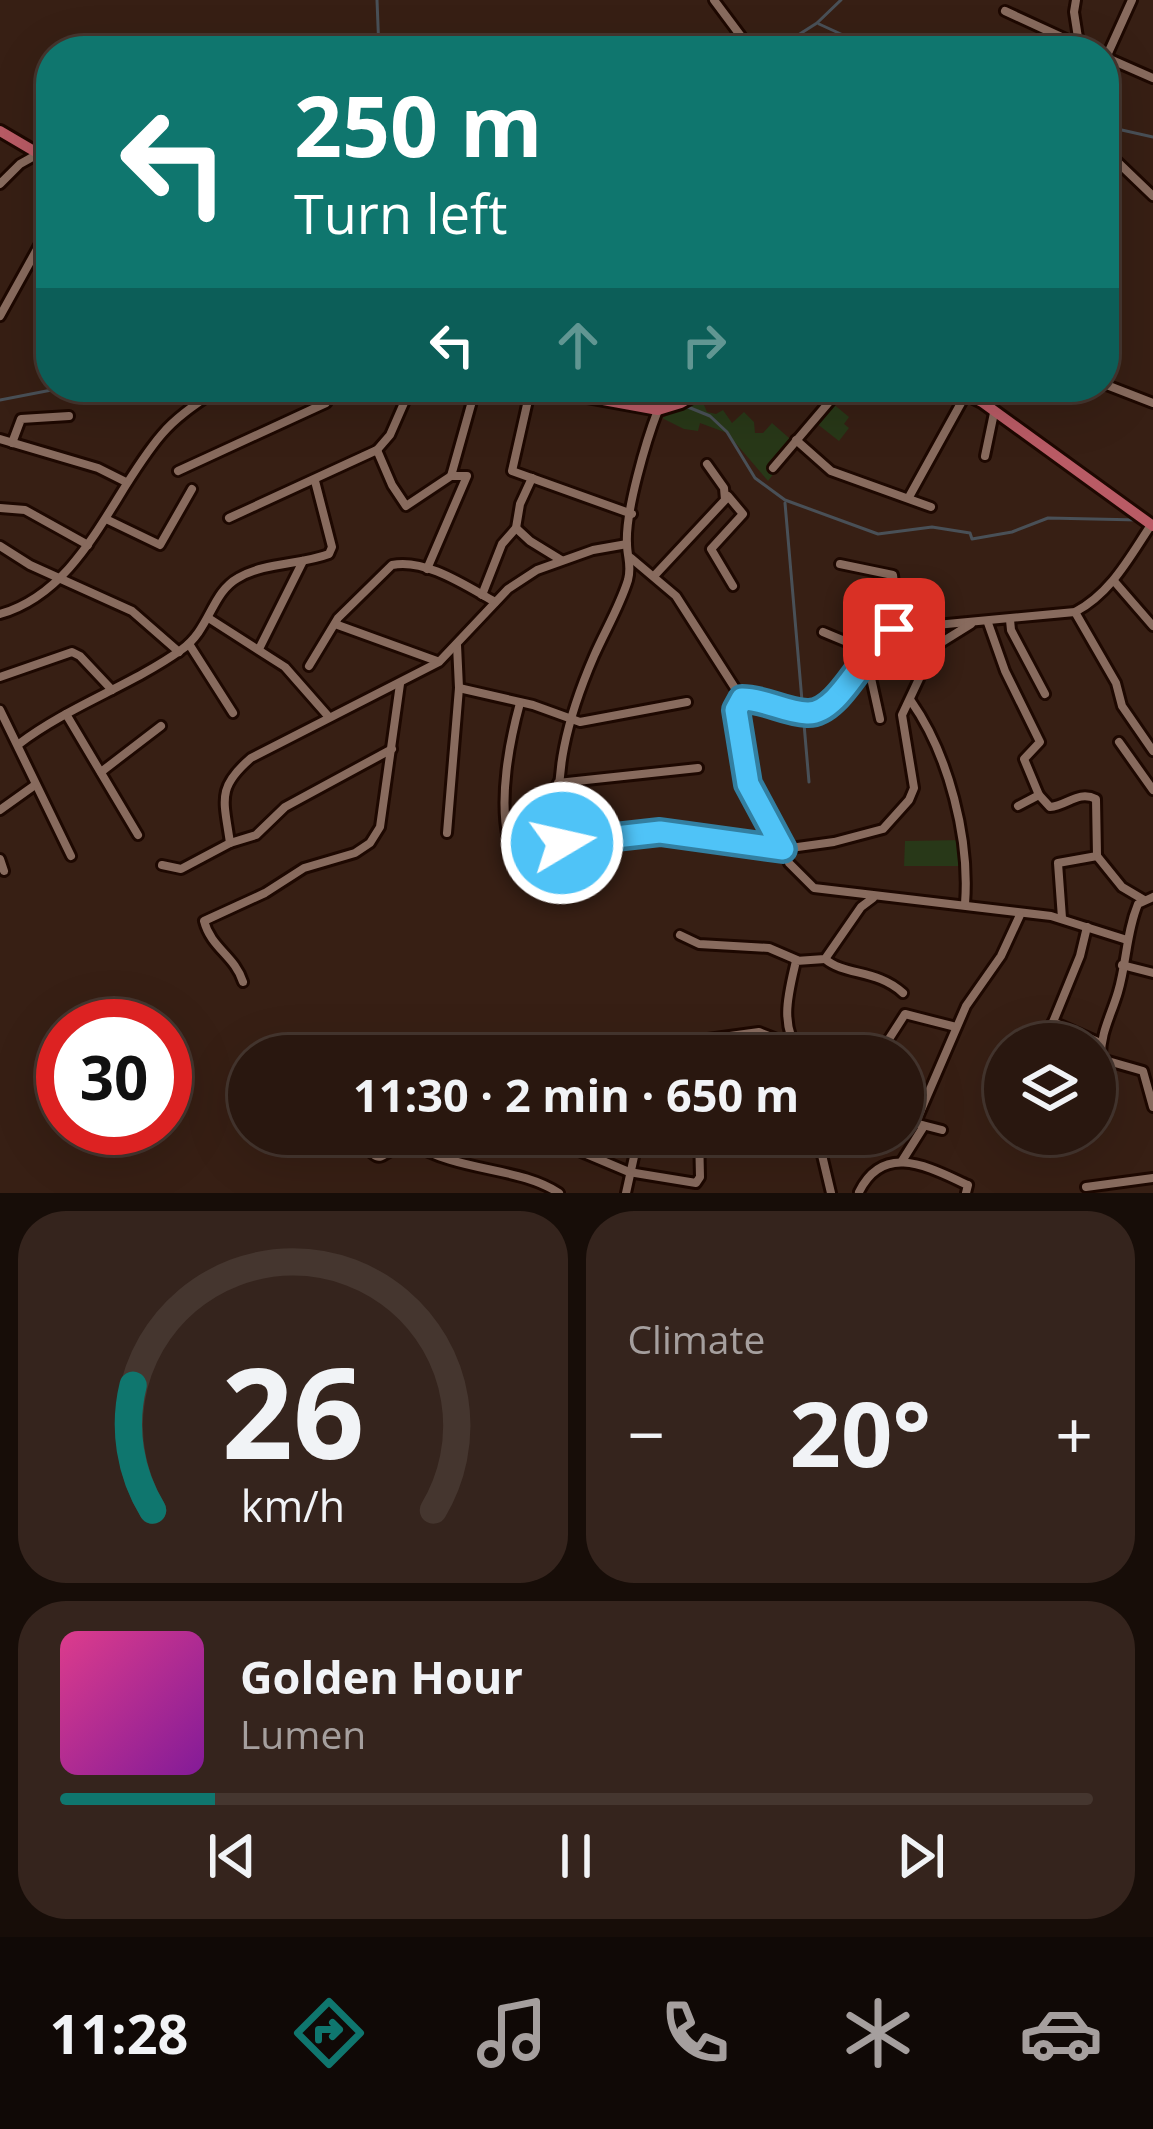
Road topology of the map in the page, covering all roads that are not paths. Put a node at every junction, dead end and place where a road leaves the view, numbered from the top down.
1 (714, 0) edge
2 (1076, 0) edge
3 (1132, 0) edge
4 (1005, 11) dead end
5 (741, 36) edge
6 (1059, 36) edge
7 (1078, 36) edge
8 (1116, 36) edge
9 (1119, 65) edge
10 (1153, 78) edge
11 (0, 130) edge
12 (36, 152) edge
13 (36, 160) edge
14 (1119, 163) edge
15 (0, 184) edge
16 (1153, 196) edge
17 (36, 251) edge
18 (0, 316) edge
19 (1119, 390) edge
20 (202, 402) edge
21 (327, 402) edge
22 (404, 402) edge
23 (472, 402) edge
24 (528, 402) edge
25 (614, 402) edge
26 (672, 402) edge
27 (829, 402) edge
28 (962, 402) edge
29 (978, 402) edge
30 (1153, 403) edge
31 (658, 410) junction
32 (994, 413) junction
33 (69, 416) dead end
34 (0, 439) edge
35 (796, 440) junction
36 (12, 443) junction
37 (377, 450) junction
38 (985, 456) dead end
39 (707, 464) dead end
40 (773, 468) dead end
41 (178, 471) dead end
42 (451, 476) junction
43 (532, 478) junction
44 (315, 481) junction
45 (126, 482) junction
46 (192, 489) dead end
47 (727, 495) junction
48 (909, 497) junction
49 (0, 508) edge
50 (932, 508) dead end
51 (632, 514) junction
52 (229, 518) dead end
53 (106, 519) junction
54 (1152, 526) edge
55 (516, 528) junction
56 (627, 544) junction
57 (88, 545) junction
58 (1, 549) edge
59 (631, 559) junction
60 (562, 560) junction
61 (303, 561) junction
62 (840, 564) dead end
63 (427, 568) junction
64 (655, 575) junction
65 (57, 578) junction
66 (1114, 580) junction
67 (733, 586) dead end
68 (482, 595) junction
69 (495, 602) junction
70 (1076, 612) junction
71 (0, 614) edge
72 (210, 619) junction
73 (1010, 620) junction
74 (988, 622) junction
75 (334, 624) junction
76 (920, 624) junction
77 (971, 624) junction
78 (1153, 626) edge
79 (899, 627) junction
80 (823, 632) dead end
81 (190, 644) junction
82 (457, 644) junction
83 (934, 647) junction
84 (259, 649) junction
85 (179, 652) junction
86 (869, 655) junction
87 (439, 662) junction
88 (310, 666) dead end
89 (0, 677) edge
90 (400, 682) junction
91 (459, 688) junction
92 (112, 689) junction
93 (1045, 694) dead end
94 (742, 699) junction
95 (911, 700) junction
96 (687, 702) dead end
97 (520, 703) junction
98 (0, 710) edge
99 (233, 713) dead end
100 (66, 714) junction
101 (328, 716) junction
102 (572, 719) junction
103 (880, 719) dead end
104 (161, 726) dead end
105 (1119, 742) dead end
106 (19, 744) junction
107 (392, 749) junction
108 (1153, 751) edge
109 (698, 767) dead end
110 (101, 772) junction
111 (558, 783) junction
112 (34, 785) junction
113 (1153, 790) edge
114 (1040, 795) junction
115 (1018, 806) dead end
116 (0, 810) edge
117 (447, 832) dead end
118 (138, 835) dead end
119 (230, 843) junction
120 (557, 843) junction
121 (783, 849) junction
122 (71, 856) dead end
123 (1096, 856) junction
124 (0, 859) edge
125 (162, 865) dead end
126 (4, 871) dead end
127 (552, 888) dead end
128 (855, 892) junction
129 (876, 897) junction
130 (1149, 899) edge
131 (964, 905) junction
132 (861, 907) junction
133 (1020, 915) junction
134 (1062, 918) junction
135 (1087, 927) junction
136 (680, 935) dead end
137 (1126, 940) junction
138 (825, 959) junction
139 (797, 960) junction
140 (1123, 965) junction
141 (1153, 973) edge
142 (243, 982) dead end
143 (903, 993) dead end
144 (1053, 1022) edge
145 (1107, 1023) edge
146 (956, 1027) junction
147 (727, 1035) edge
148 (767, 1035) edge
149 (790, 1035) edge
150 (891, 1035) edge
151 (1116, 1063) edge
152 (1153, 1107) edge
153 (924, 1114) edge
154 (924, 1126) edge
155 (942, 1130) dead end
156 (436, 1155) edge
157 (589, 1155) edge
158 (633, 1155) edge
159 (699, 1155) edge
160 (825, 1155) edge
161 (905, 1155) edge
162 (902, 1162) junction
163 (629, 1172) junction
164 (1153, 1178) edge
165 (1086, 1187) dead end
166 (859, 1192) edge
167 (559, 1193) edge
168 (626, 1193) edge
169 (831, 1193) edge
170 (965, 1193) edge

1 - 5 street
2 - 7 street
3 - 8 street
4 - 6 street
9 - 10 street
11 - 12 main road
13 - 15 street
14 - 16 street
17 - 18 street
19 - 30 street
20 - 45 street
21 - 41 street
22 - 37 street
23 - 42 street
24 - 43 street
25 - 31 main road
26 - 31 main road
27 - 35 street
28 - 48 street
29 - 32 main road
31 - 51 street
32 - 38 street
32 - 54 main road
33 - 36 street
34 - 36 street
35 - 40 street
35 - 48 street
36 - 45 street
37 - 42 street
37 - 44 street
39 - 47 street
42 - 63 street
43 - 51 street
43 - 55 street
44 - 52 street
44 - 61 street
45 - 53 street
46 - 53 street
47 - 64 street
47 - 67 street
48 - 50 street
49 - 57 street
51 - 56 street
53 - 57 street
54 - 66 street
55 - 60 street
55 - 68 street
56 - 59 street
56 - 60 street
57 - 65 street
58 - 65 street
59 - 64 street
59 - 102 street
60 - 69 street
61 - 72 street
61 - 84 street
62 - 79 street
63 - 68 street
63 - 75 street
64 - 94 street
65 - 71 street
65 - 85 street
66 - 70 street
66 - 78 street
68 - 69 street
69 - 82 street
70 - 73 street
70 - 108 street
72 - 81 street
72 - 84 street
73 - 74 street
73 - 93 street
74 - 77 street
74 - 114 street
75 - 87 street
75 - 88 street
76 - 77 street
76 - 79 street
76 - 83 street
77 - 83 street
79 - 86 street
80 - 86 street
81 - 85 street
81 - 99 street
82 - 87 street
82 - 91 street
83 - 95 street
84 - 101 street
85 - 92 street
86 - 94 street
86 - 103 street
87 - 90 street
89 - 92 street
90 - 101 street
90 - 107 street
91 - 97 street
91 - 117 street
92 - 100 street
94 - 121 street
95 - 121 street
95 - 131 street
96 - 102 street
97 - 102 street
97 - 120 street
98 - 106 street
100 - 106 street
100 - 110 street
101 - 119 street
102 - 111 street
104 - 110 street
105 - 113 street
106 - 112 street
107 - 119 street
107 - 142 street
109 - 111 street
110 - 118 street
111 - 120 street
112 - 116 street
112 - 122 street
114 - 115 street
114 - 123 street
119 - 125 street
120 - 121 street
120 - 127 street
121 - 128 street
123 - 130 street
123 - 134 street
124 - 126 street
128 - 129 street
128 - 132 street
129 - 131 street
129 - 132 street
130 - 137 street
131 - 133 street
132 - 138 street
133 - 134 street
133 - 146 street
134 - 135 street
135 - 137 street
135 - 144 street
136 - 139 street
137 - 140 street
138 - 139 street
138 - 143 street
139 - 149 street
140 - 141 street
140 - 145 street
146 - 150 street
146 - 153 street
147 - 148 street
151 - 152 street
154 - 155 street
156 - 167 street
157 - 163 street
158 - 163 street
159 - 163 street
160 - 169 street
161 - 162 street
162 - 166 street
162 - 170 street
163 - 168 street
164 - 165 street

